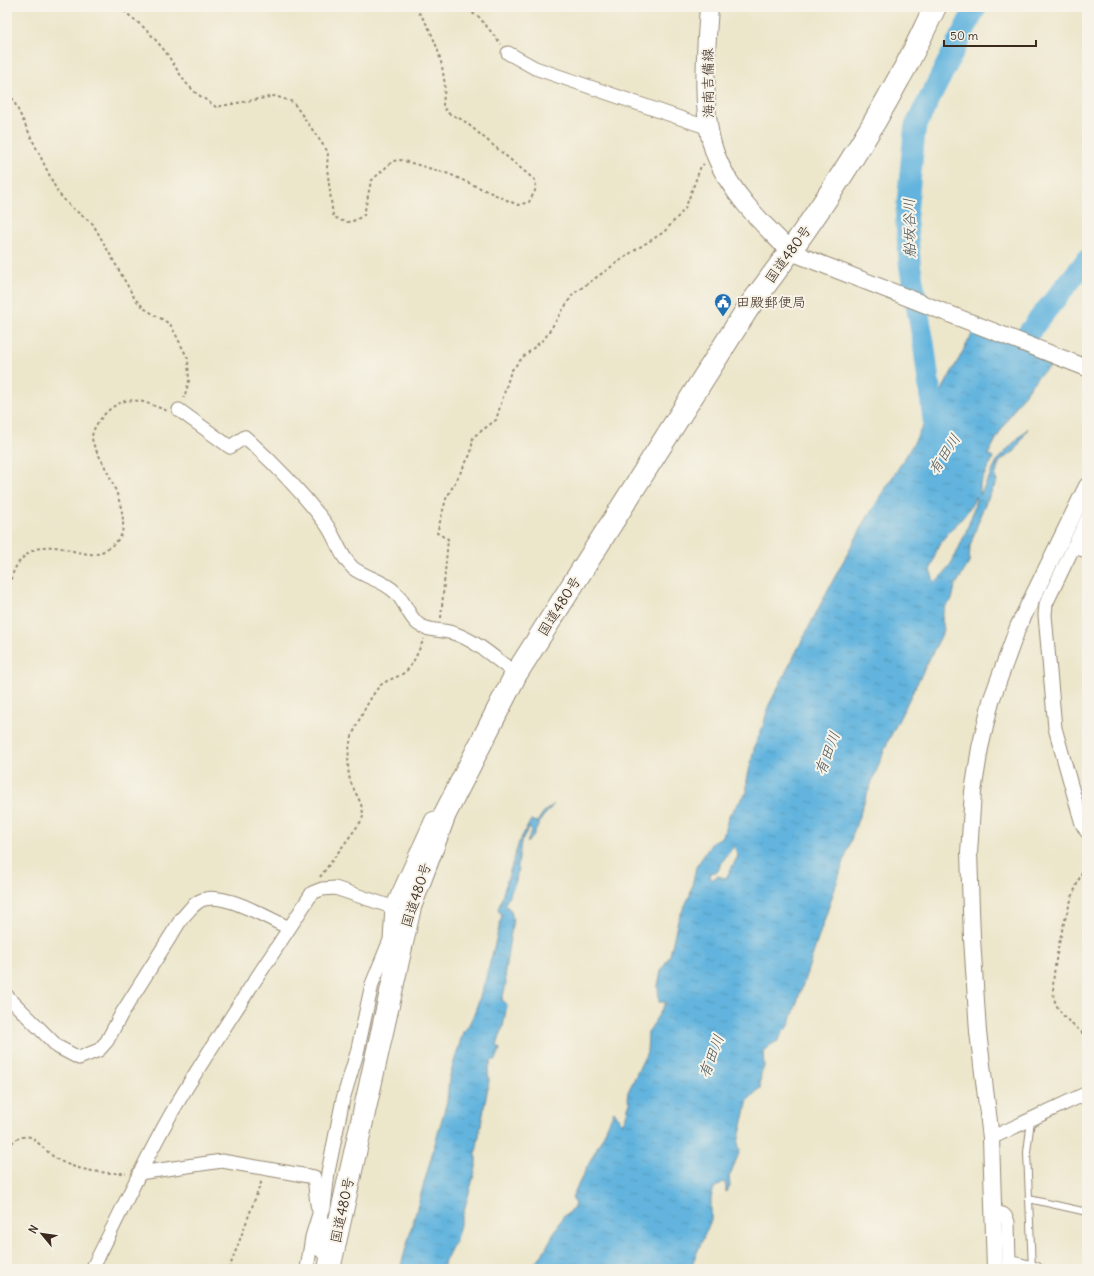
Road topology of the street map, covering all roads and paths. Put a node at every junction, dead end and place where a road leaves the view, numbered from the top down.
1 (119, 7) edge
2 (414, 7) edge
3 (462, 7) edge
4 (709, 7) edge
5 (935, 7) edge
6 (508, 53) joint
7 (7, 87) edge
8 (709, 128) junction
9 (716, 156) junction
10 (797, 256) junction
11 (1087, 368) edge
12 (179, 410) junction
13 (1087, 486) edge
14 (1087, 520) edge
15 (1073, 547) junction
16 (1087, 550) edge
17 (7, 591) edge
18 (435, 630) junction
19 (516, 674) junction
20 (445, 814) junction
21 (1087, 832) edge
22 (1087, 861) edge
23 (312, 893) junction
24 (392, 907) junction
25 (289, 928) junction
26 (395, 944) junction
27 (7, 996) edge
28 (1087, 1037) edge
29 (1087, 1093) edge
30 (1031, 1120) junction
31 (991, 1138) junction
32 (7, 1147) edge
33 (266, 1168) junction
34 (139, 1173) junction
35 (1029, 1199) junction
36 (993, 1212) junction
37 (1087, 1212) edge
38 (319, 1214) junction
39 (330, 1264) edge
40 (92, 1269) edge
41 (229, 1269) edge
42 (307, 1269) edge
43 (995, 1269) edge
44 (1033, 1269) edge

1 - 2 path
3 - 6 path
4 - 8 main road, 海南吉備線
5 - 10 highway, 国道480号
6 - 8 street
7 - 12 path
8 - 9 main road, 海南吉備線
9 - 10 main road, 海南吉備線
9 - 18 path
10 - 11 street
10 - 19 highway, 国道480号
12 - 17 path
12 - 18 street
13 - 31 street
14 - 15 street
15 - 16 street
15 - 21 street
18 - 19 street
18 - 23 path
19 - 20 highway, 国道480号
20 - 24 street
20 - 26 highway, 国道480号
22 - 28 path
23 - 24 street
23 - 25 street
24 - 26 street
25 - 27 street
25 - 34 street
26 - 38 street
26 - 39 highway, 国道480号
29 - 30 street
30 - 31 street
30 - 35 lane
31 - 36 street
32 - 34 path
33 - 34 street
33 - 38 street
33 - 41 path
34 - 40 street
35 - 37 lane
35 - 44 lane
36 - 43 street
36 - 44 street
38 - 39 street
38 - 42 street

